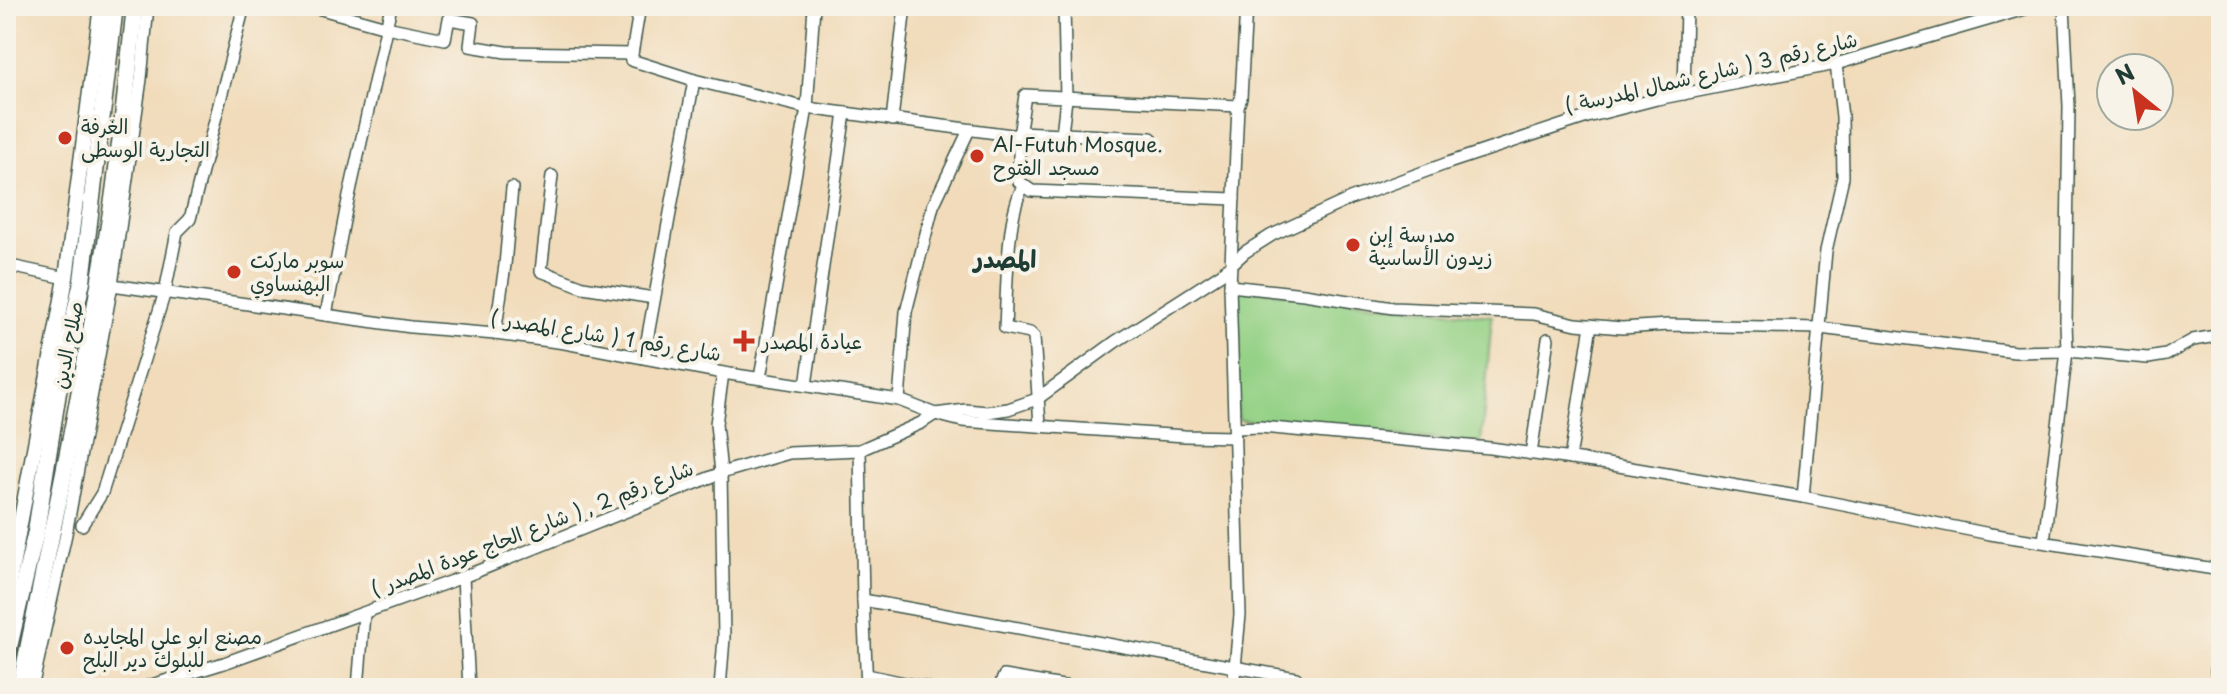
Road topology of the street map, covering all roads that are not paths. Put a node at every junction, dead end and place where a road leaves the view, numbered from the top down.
1 (101, 6) edge
2 (115, 6) edge
3 (135, 6) edge
4 (148, 6) edge
5 (244, 6) edge
6 (310, 6) edge
7 (391, 6) edge
8 (640, 6) edge
9 (814, 6) edge
10 (905, 6) edge
11 (1064, 6) edge
12 (1246, 6) edge
13 (1686, 6) edge
14 (2035, 6) edge
15 (2064, 6) edge
16 (386, 27) junction
17 (632, 54) junction
18 (1836, 64) junction
19 (694, 80) junction
20 (1684, 94) junction
21 (1066, 99) junction
22 (1238, 106) junction
23 (807, 108) junction
24 (845, 113) junction
25 (892, 120) junction
26 (969, 130) junction
27 (1019, 134) junction
28 (1062, 134) junction
29 (1151, 138) dead end
30 (552, 176) dead end
31 (1024, 185) junction
32 (512, 188) dead end
33 (118, 198) junction
34 (1234, 199) junction
35 (6, 265) edge
36 (1233, 265) junction
37 (66, 278) junction
38 (112, 285) junction
39 (1230, 286) junction
40 (165, 292) junction
41 (654, 298) junction
42 (326, 315) junction
43 (1591, 325) junction
44 (1820, 328) junction
45 (495, 334) junction
46 (2221, 335) edge
47 (1548, 339) dead end
48 (2067, 351) junction
49 (644, 357) junction
50 (723, 373) junction
51 (760, 378) junction
52 (806, 385) junction
53 (1037, 399) junction
54 (899, 400) junction
55 (935, 414) junction
56 (1040, 425) junction
57 (1235, 432) junction
58 (860, 450) junction
59 (1531, 454) junction
60 (1570, 459) junction
61 (721, 473) junction
62 (44, 480) junction
63 (61, 487) junction
64 (1803, 497) junction
65 (82, 525) dead end
66 (2044, 541) junction
67 (2221, 570) edge
68 (463, 577) junction
69 (6, 599) edge
70 (863, 600) junction
71 (364, 614) junction
72 (2221, 623) edge
73 (6, 660) edge
74 (1235, 666) junction
75 (2216, 672) dead end
76 (1296, 678) dead end
77 (867, 682) edge
78 (20, 688) edge
79 (32, 688) edge
80 (142, 688) edge
81 (358, 688) edge
82 (469, 688) edge
83 (720, 688) edge
84 (928, 688) edge
85 (999, 688) edge
86 (1075, 688) edge
87 (1233, 688) edge

1 - 37 main road
2 - 62 highway, صلاح الدين
3 - 33 highway, صلاح الدين
4 - 33 street
5 - 40 street
6 - 16 street
7 - 16 street
8 - 17 street
9 - 23 street
10 - 25 street
11 - 21 street
12 - 22 street
13 - 20 street
14 - 18 street, شارع رقم 3 ( شارع شمال المدرسة )
15 - 48 street
16 - 17 street
16 - 42 street
17 - 19 street
18 - 20 street, شارع رقم 3 ( شارع شمال المدرسة )
18 - 44 street
19 - 23 street
19 - 41 street
20 - 36 street, شارع رقم 3 ( شارع شمال المدرسة )
21 - 22 street
21 - 27 street
21 - 28 street
22 - 34 street
23 - 24 street
23 - 51 street
24 - 25 street
24 - 52 street
25 - 26 street
26 - 27 street
26 - 54 street
27 - 28 street
27 - 31 street
28 - 29 street
30 - 41 street
31 - 34 street
31 - 53 street
32 - 45 street
33 - 38 street
33 - 63 highway, صلاح الدين
34 - 36 street
35 - 37 street
36 - 39 street
36 - 53 street, شارع رقم 3 ( شارع شمال المدرسة )
37 - 69 main road
38 - 40 street, شارع رقم 1 ( شارع المصدر )
38 - 79 street
39 - 43 street
39 - 57 street
40 - 42 street, شارع رقم 1 ( شارع المصدر )
40 - 65 street
41 - 49 street
42 - 45 street, شارع رقم 1 ( شارع المصدر )
43 - 44 street
43 - 60 street
44 - 48 street
44 - 64 street
45 - 49 street, شارع رقم 1 ( شارع المصدر )
46 - 48 street
47 - 59 street
48 - 66 street
49 - 50 street, شارع رقم 1 ( شارع المصدر )
50 - 51 street, شارع رقم 1 ( شارع المصدر )
50 - 61 street
51 - 52 street, شارع رقم 1 ( شارع المصدر )
52 - 54 street, شارع رقم 1 ( شارع المصدر )
53 - 55 street, شارع رقم 3 ( شارع شمال المدرسة )
53 - 56 street
54 - 55 street, شارع رقم 1 ( شارع المصدر )
55 - 56 street, شارع رقم 1 ( شارع المصدر )
55 - 58 street, شارع رقم 2 , ( شارع الحاج عودة المصدر )
56 - 57 street, شارع رقم 1 ( شارع المصدر )
57 - 59 street, شارع رقم 1 ( شارع المصدر )
57 - 74 street
58 - 61 street, شارع رقم 2 , ( شارع الحاج عودة المصدر )
58 - 70 street
59 - 60 street, شارع رقم 1 ( شارع المصدر )
60 - 64 street, شارع رقم 1 ( شارع المصدر )
61 - 68 street, شارع رقم 2 , ( شارع الحاج عودة المصدر )
61 - 83 street
62 - 63 highway
62 - 73 highway, صلاح الدين
63 - 78 highway, صلاح الدين
64 - 66 street, شارع رقم 1 ( شارع المصدر )
66 - 67 street, شارع رقم 1 ( شارع المصدر )
68 - 71 street, شارع رقم 2 , ( شارع الحاج عودة المصدر )
68 - 82 street
70 - 74 street
70 - 77 street
71 - 80 street, شارع رقم 2 , ( شارع الحاج عودة المصدر )
71 - 81 street
72 - 75 street
74 - 76 street
74 - 87 street
77 - 84 street
85 - 86 street

